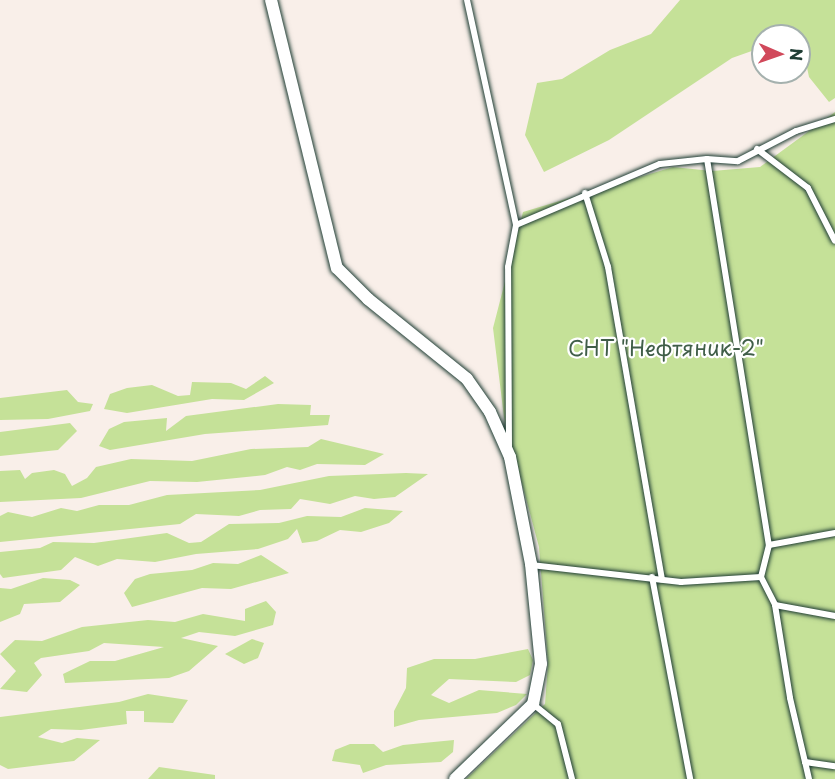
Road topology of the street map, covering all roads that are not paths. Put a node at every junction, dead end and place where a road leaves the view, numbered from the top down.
1 (271, 0) edge
2 (467, 0) edge
3 (835, 119) edge
4 (757, 150) junction
5 (708, 159) junction
6 (585, 193) junction
7 (516, 225) junction
8 (835, 241) edge
9 (510, 457) junction
10 (835, 533) edge
11 (769, 545) junction
12 (531, 564) junction
13 (761, 577) junction
14 (652, 578) junction
15 (662, 579) junction
16 (775, 605) junction
17 (835, 616) edge
18 (533, 704) junction
19 (805, 762) junction
20 (835, 766) edge
21 (455, 779) edge
22 (572, 779) edge
23 (690, 779) edge
24 (809, 779) edge

1 - 9 street
2 - 7 lane
3 - 4 lane
4 - 5 lane
4 - 8 lane
5 - 6 lane
5 - 11 lane
6 - 7 lane
6 - 15 lane
7 - 9 lane
9 - 12 street
10 - 11 lane
11 - 13 lane
12 - 14 lane
12 - 18 street
13 - 15 lane
13 - 16 lane
14 - 15 lane
14 - 23 lane
16 - 17 lane
16 - 19 lane
18 - 21 street
18 - 22 lane
19 - 20 lane
19 - 24 lane

